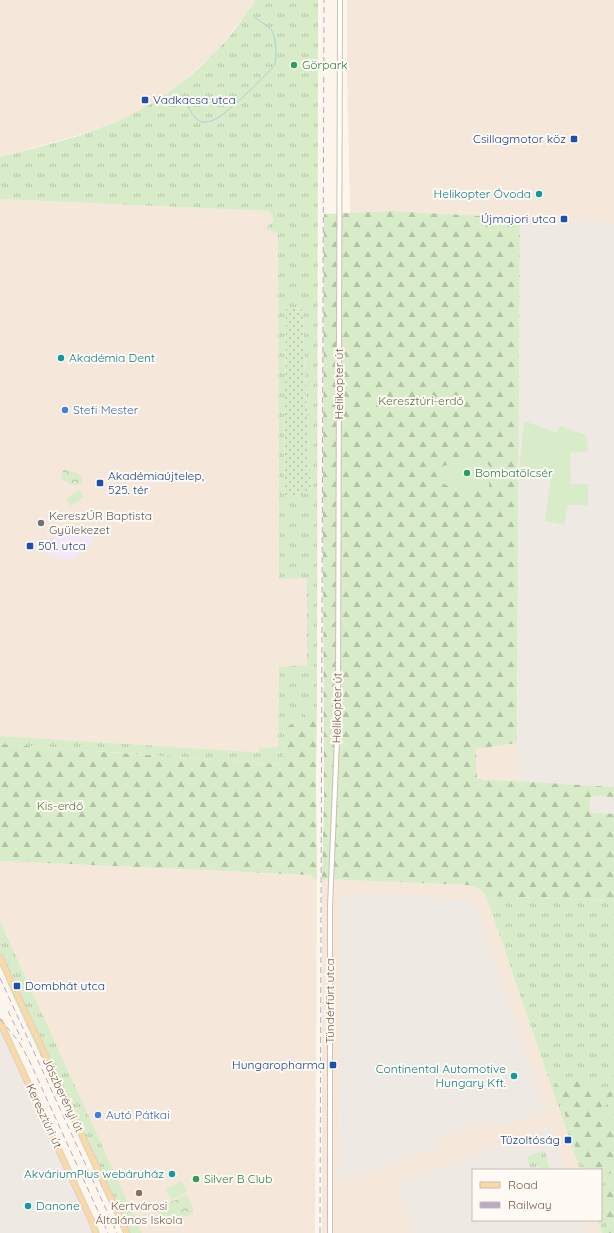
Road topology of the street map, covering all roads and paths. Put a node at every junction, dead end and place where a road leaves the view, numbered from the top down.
1 (340, 0) edge
2 (336, 768) joint
3 (0, 957) edge
4 (0, 1022) edge
5 (96, 1233) edge
6 (127, 1233) edge
7 (330, 1233) edge

1 - 2 street, Helikopter út
2 - 7 street, Tündérfürt utca
3 - 6 main road, Jászberényi út
4 - 5 main road, Keresztúri út

